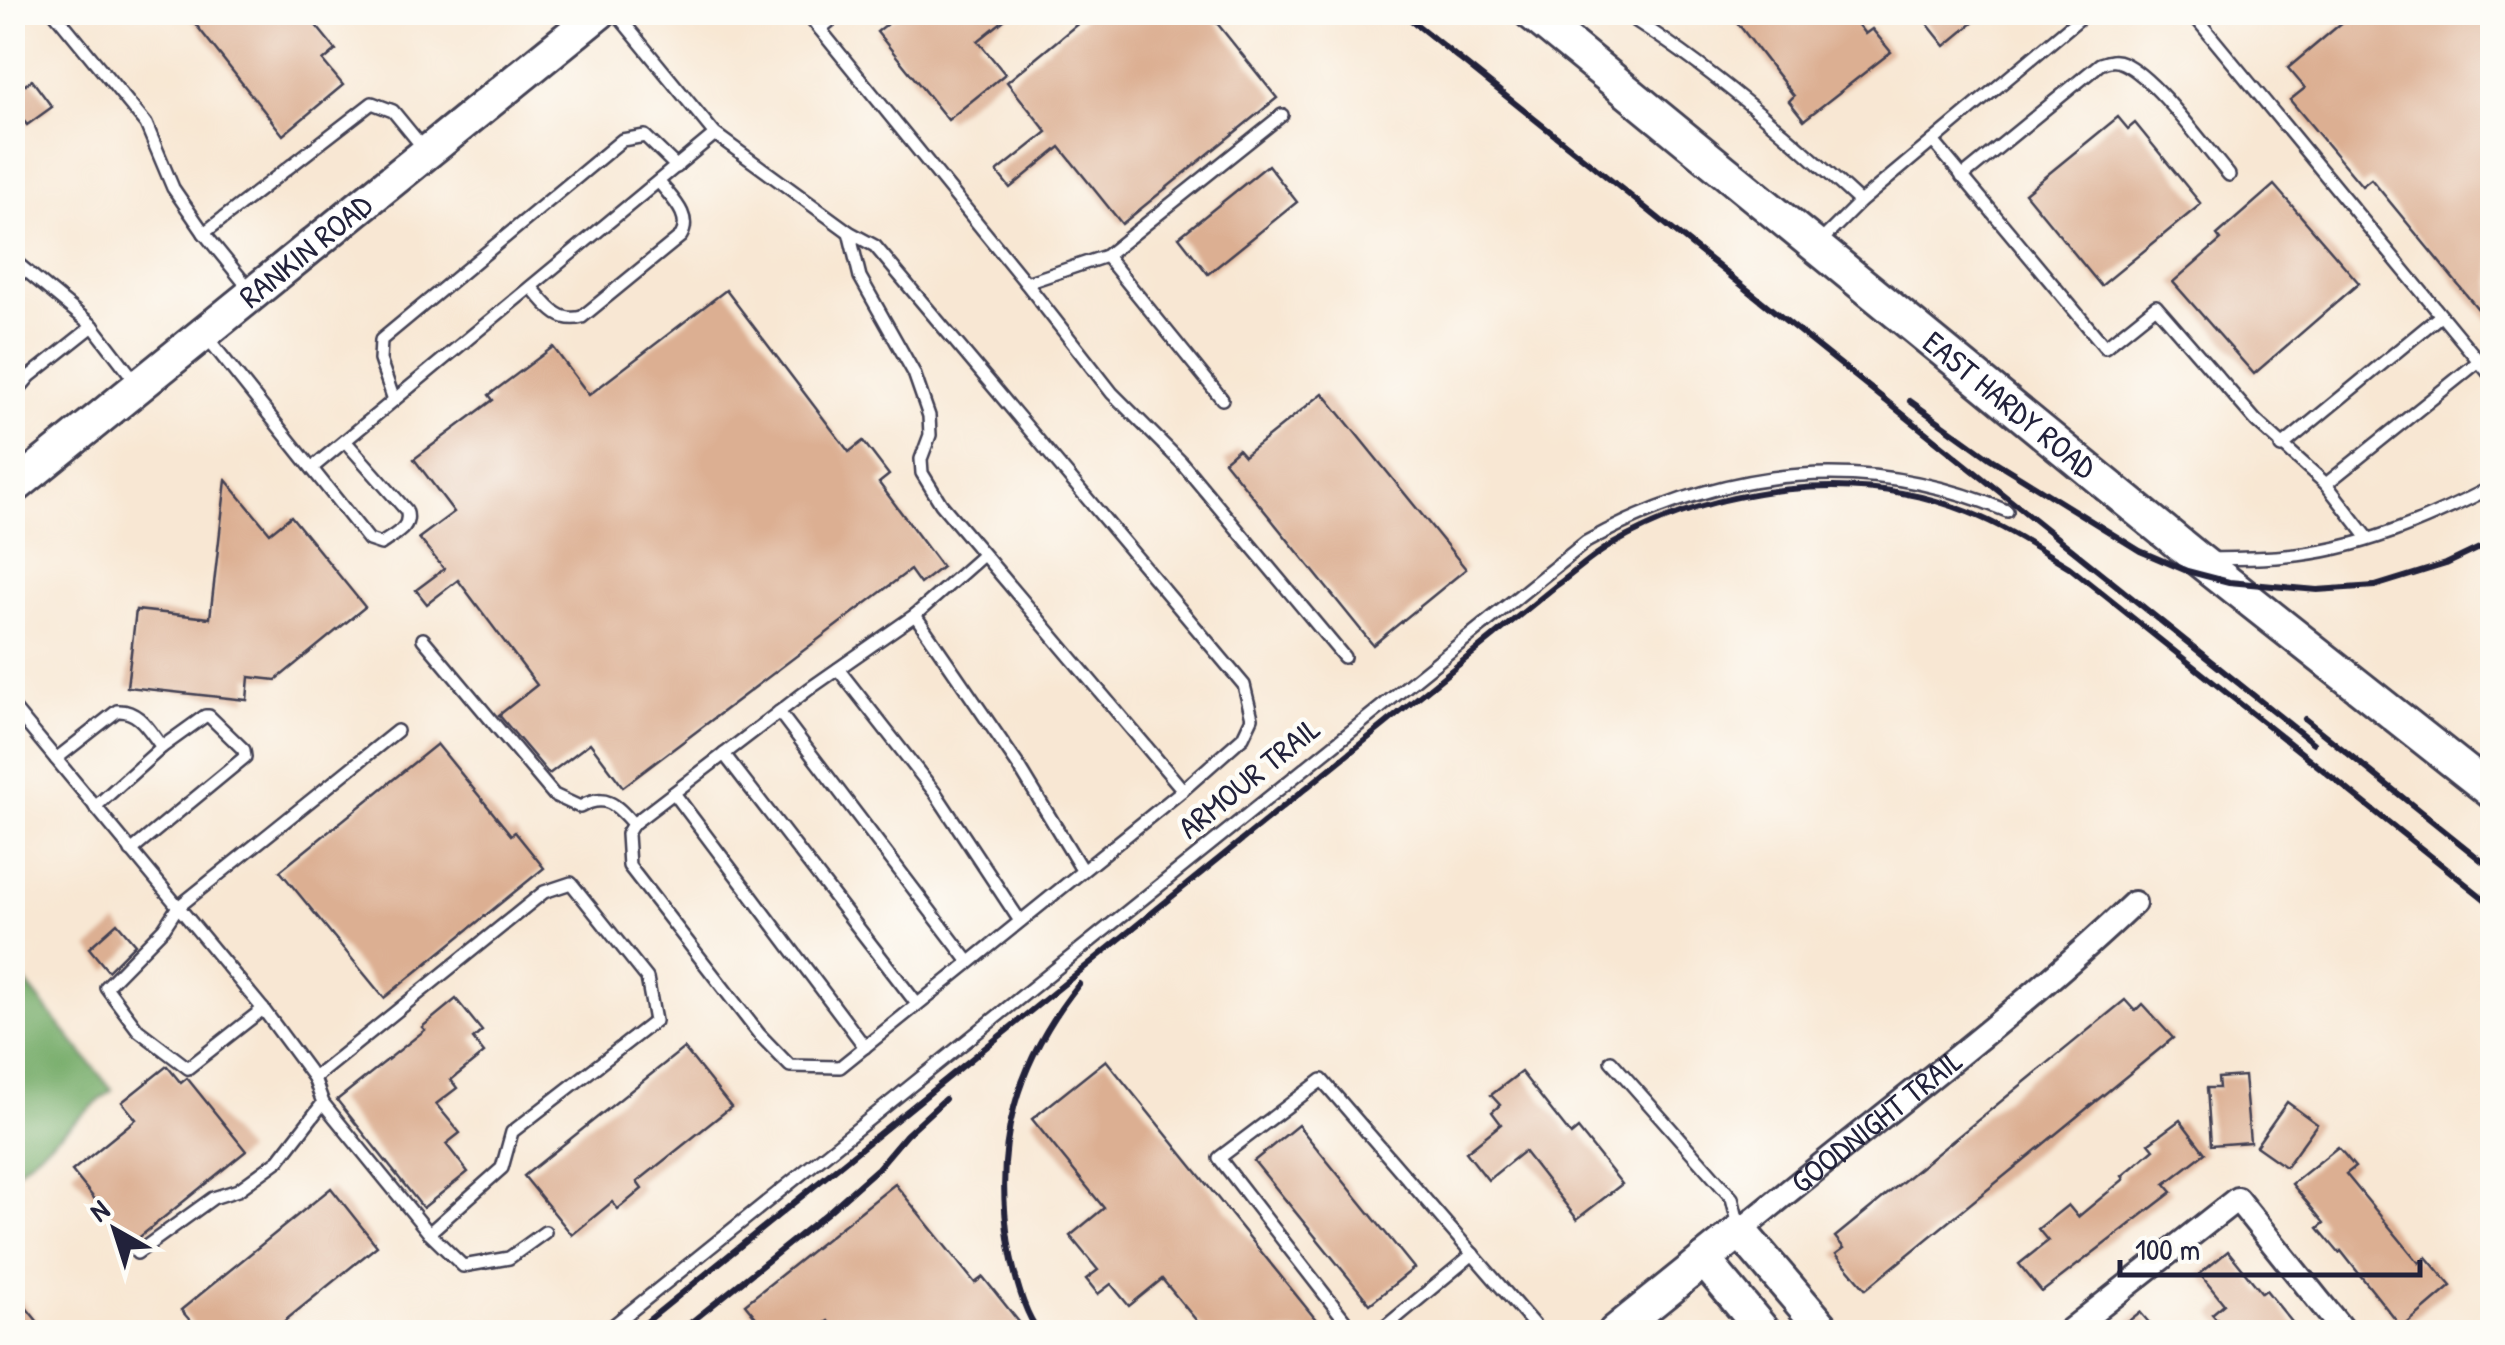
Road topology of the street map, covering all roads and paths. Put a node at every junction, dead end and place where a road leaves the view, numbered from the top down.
1 (54, 12) edge
2 (600, 12) edge
3 (615, 12) edge
4 (806, 12) edge
5 (841, 12) edge
6 (1530, 12) edge
7 (1622, 12) edge
8 (2087, 12) edge
9 (2191, 12) edge
10 (820, 29) junction
11 (1282, 114) dead end
12 (715, 134) junction
13 (1933, 142) junction
14 (428, 152) junction
15 (677, 167) junction
16 (2229, 175) dead end
17 (1962, 176) junction
18 (659, 182) junction
19 (1860, 202) junction
20 (849, 232) junction
21 (204, 233) junction
22 (1817, 246) junction
23 (1106, 256) junction
24 (12, 259) edge
25 (1026, 283) junction
26 (532, 286) junction
27 (254, 294) junction
28 (2440, 316) junction
29 (94, 326) junction
30 (204, 332) junction
31 (2479, 360) junction
32 (2492, 376) edge
33 (138, 386) junction
34 (12, 398) edge
35 (1222, 398) dead end
36 (394, 400) junction
37 (345, 441) junction
38 (2281, 447) junction
39 (312, 468) junction
40 (14, 484) edge
41 (2326, 484) junction
42 (2492, 488) edge
43 (2007, 511) dead end
44 (2368, 538) junction
45 (983, 554) junction
46 (2199, 560) junction
47 (916, 616) junction
48 (422, 639) dead end
49 (1344, 656) dead end
50 (838, 669) junction
51 (12, 706) edge
52 (779, 712) junction
53 (397, 731) dead end
54 (162, 747) junction
55 (724, 754) junction
56 (56, 759) junction
57 (1183, 790) junction
58 (674, 792) junction
59 (2492, 792) edge
60 (95, 807) junction
61 (633, 824) junction
62 (131, 851) junction
63 (1082, 870) junction
64 (2134, 903) dead end
65 (177, 908) junction
66 (1020, 921) junction
67 (969, 962) junction
68 (917, 1004) junction
69 (263, 1009) junction
70 (866, 1047) junction
71 (1611, 1061) dead end
72 (314, 1078) junction
73 (322, 1103) junction
74 (1740, 1230) junction
75 (545, 1232) dead end
76 (429, 1233) junction
77 (136, 1254) dead end
78 (1473, 1254) junction
79 (1704, 1260) junction
80 (605, 1332) edge
81 (1354, 1332) edge
82 (1379, 1332) edge
83 (1540, 1332) edge
84 (1615, 1332) edge
85 (1764, 1332) edge
86 (1826, 1332) edge
87 (2068, 1332) edge
88 (2344, 1332) edge

1 - 21 lane
2 - 14 main road, RANKIN ROAD
3 - 12 lane
4 - 10 lane
5 - 10 lane
6 - 22 main road, EAST HARDY ROAD
7 - 19 lane
8 - 13 lane
9 - 28 lane
10 - 25 lane
11 - 23 lane
12 - 15 lane
12 - 20 lane
13 - 17 lane
13 - 19 lane
14 - 21 lane
14 - 27 main road, RANKIN ROAD
15 - 18 lane
15 - 36 lane
16 - 17 lane
17 - 38 lane
18 - 26 lane
18 - 26 lane
19 - 22 lane
20 - 45 lane
20 - 57 lane
21 - 27 lane
22 - 46 main road, EAST HARDY ROAD
23 - 25 lane
23 - 35 lane
24 - 29 lane
25 - 49 lane
26 - 36 lane
27 - 30 main road, RANKIN ROAD
28 - 31 lane
28 - 38 lane
29 - 33 lane
29 - 34 lane
30 - 33 main road, RANKIN ROAD
30 - 39 lane
31 - 32 lane
31 - 41 lane
33 - 40 main road, RANKIN ROAD
36 - 37 lane
37 - 39 lane
37 - 39 lane
38 - 41 lane
41 - 44 lane
42 - 44 lane
43 - 80 lane, ARMOUR TRAIL
44 - 46 lane
45 - 47 lane
45 - 57 lane
46 - 59 main road, EAST HARDY ROAD
47 - 50 lane
47 - 63 lane
48 - 61 lane
50 - 52 lane
50 - 66 lane
51 - 56 lane
52 - 55 lane
52 - 67 lane
53 - 65 lane
54 - 56 lane
54 - 60 lane
54 - 62 lane
55 - 58 lane
55 - 68 lane
56 - 60 lane
57 - 63 lane
58 - 61 lane
58 - 70 lane
60 - 62 lane
61 - 70 lane
62 - 65 lane
63 - 66 lane
64 - 74 street, GOODNIGHT TRAIL
65 - 69 lane
65 - 69 lane
66 - 67 lane
67 - 68 lane
68 - 70 lane
69 - 72 lane
71 - 74 lane
72 - 73 lane
72 - 76 lane
73 - 76 lane
73 - 77 lane
74 - 79 main road, GOODNIGHT TRAIL
74 - 86 main road
75 - 76 lane
78 - 81 lane
78 - 82 lane
78 - 83 lane
79 - 84 main road, GOODNIGHT TRAIL
79 - 85 main road
87 - 88 street

